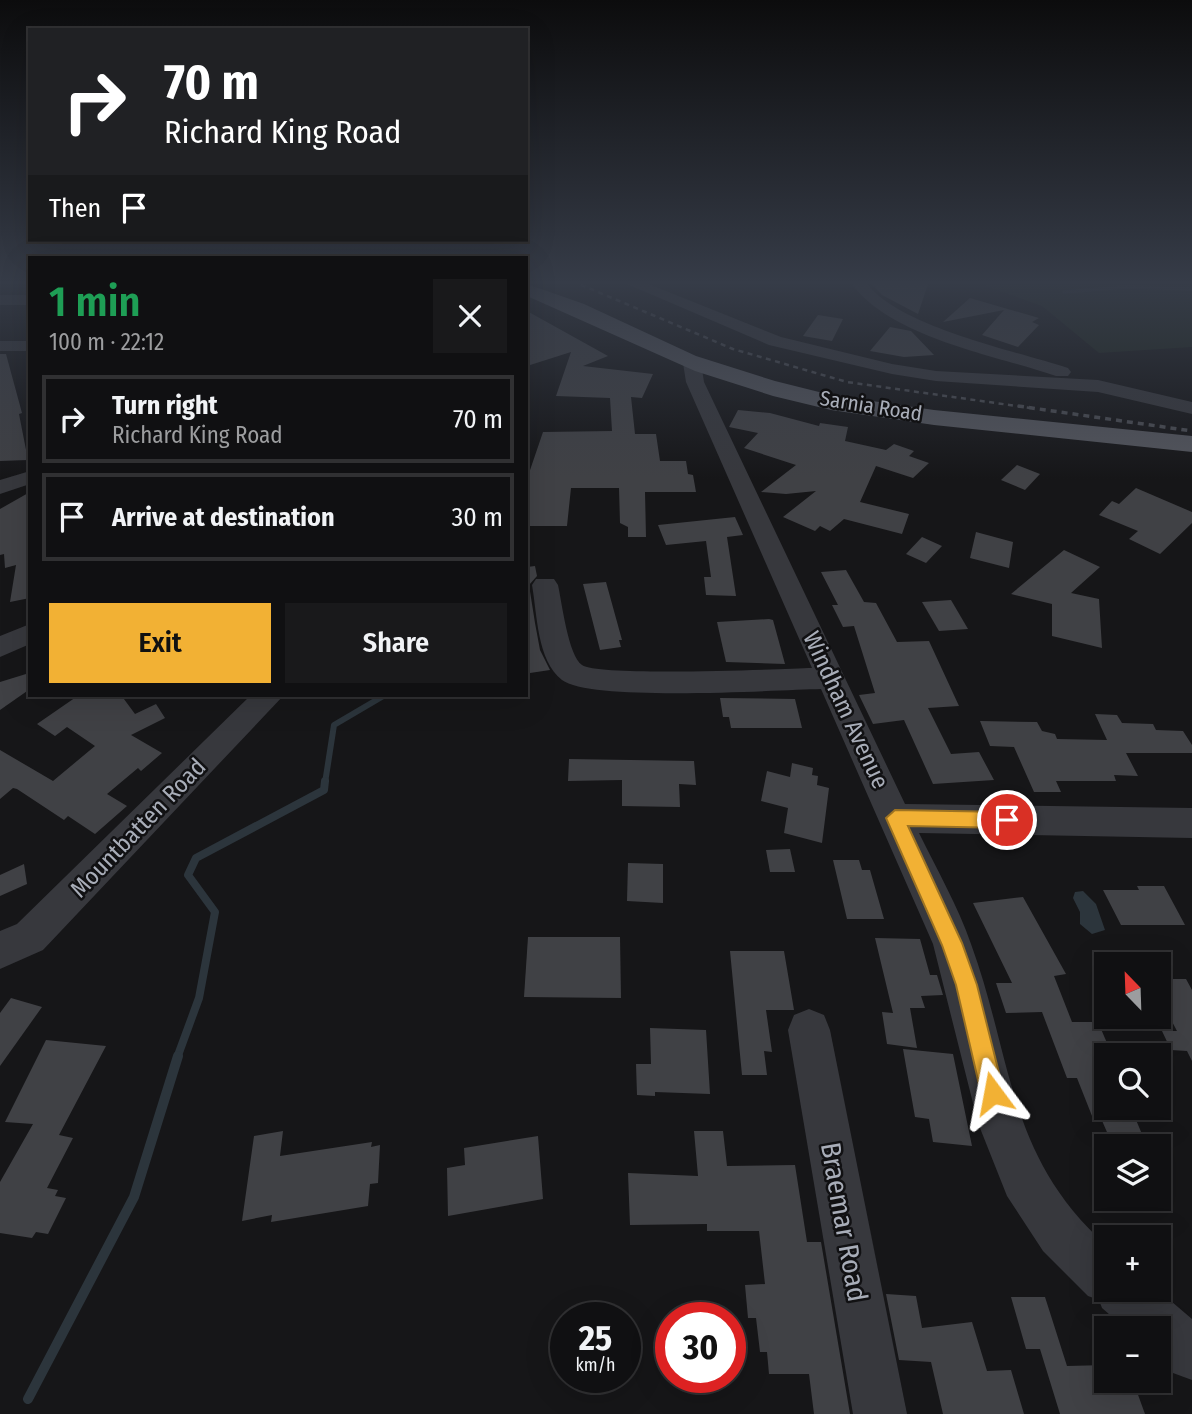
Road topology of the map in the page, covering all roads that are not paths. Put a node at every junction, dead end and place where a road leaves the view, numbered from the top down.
1 (658, 347) edge
2 (800, 347) edge
3 (986, 347) edge
4 (692, 363) junction
5 (1098, 386) junction
6 (1192, 408) edge
7 (1192, 444) edge
8 (28, 478) edge
9 (0, 487) edge
10 (545, 585) dead end
11 (28, 634) edge
12 (0, 647) edge
13 (831, 678) junction
14 (267, 697) edge
15 (895, 818) junction
16 (1192, 823) edge
17 (0, 950) edge
18 (809, 1030) dead end
19 (1094, 1268) edge
20 (1134, 1302) edge
21 (1192, 1354) edge
22 (880, 1414) edge

1 - 4 main road, Sarnia Road
2 - 5 street
3 - 5 street
4 - 7 main road, Sarnia Road
4 - 13 street, Windham Avenue
5 - 6 street
8 - 9 street
10 - 13 street
11 - 12 street
13 - 15 street, Windham Avenue
14 - 17 street, Mountbatten Road
15 - 16 street
15 - 19 street, Windham Avenue
18 - 22 street, Braemar Road
20 - 21 street

